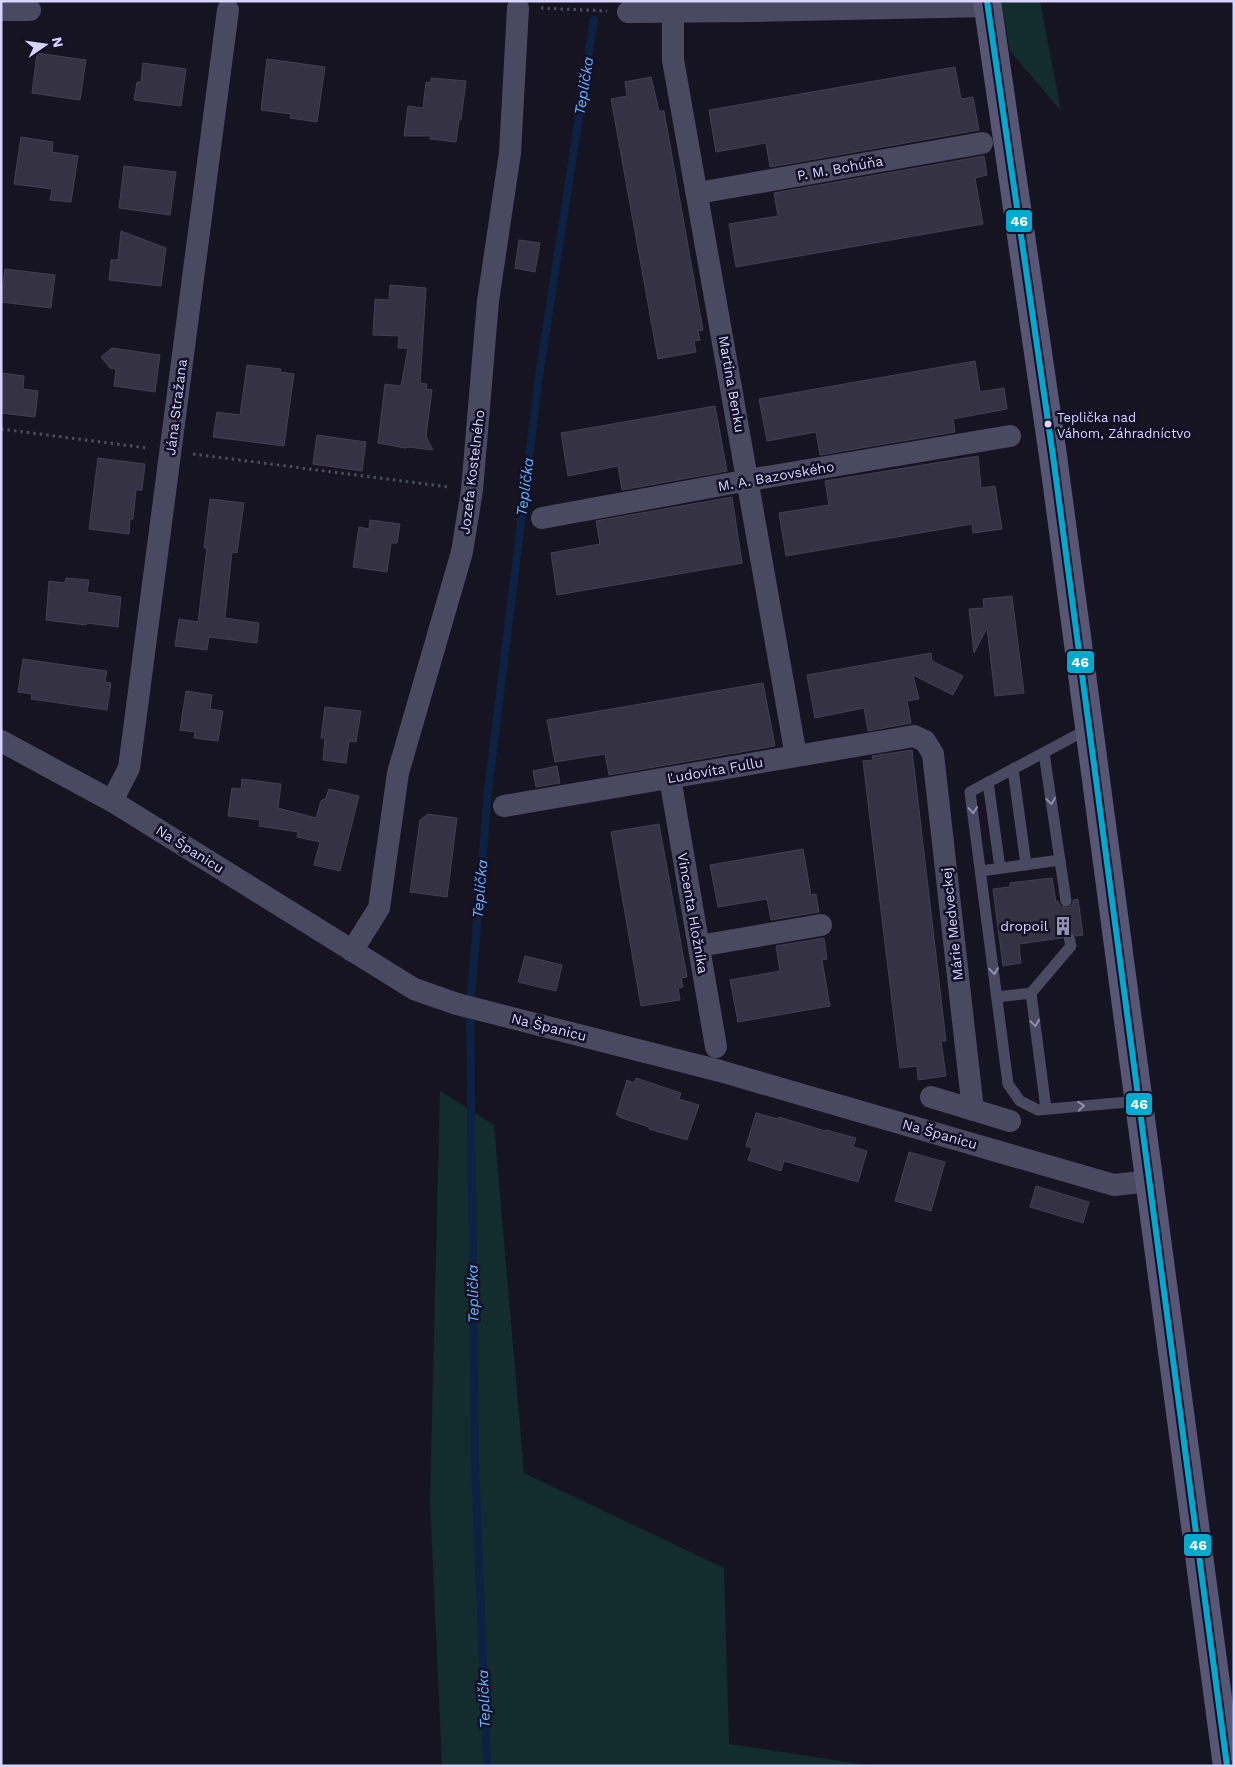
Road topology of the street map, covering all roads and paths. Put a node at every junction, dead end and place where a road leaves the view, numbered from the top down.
1 (988, 4) edge
2 (754, 6) edge
3 (518, 8) joint
4 (1, 10) edge
5 (30, 10) dead end
6 (228, 10) dead end
7 (628, 12) joint
8 (673, 12) junction
9 (982, 143) dead end
10 (698, 193) junction
11 (1, 429) edge
12 (1010, 436) dead end
13 (170, 451) junction
14 (749, 480) junction
15 (472, 490) junction
16 (542, 518) dead end
17 (1090, 728) junction
18 (925, 741) joint
19 (1, 742) edge
20 (1044, 753) junction
21 (796, 756) junction
22 (1014, 769) junction
23 (670, 778) junction
24 (988, 782) junction
25 (112, 801) junction
26 (504, 806) dead end
27 (1060, 860) junction
28 (1026, 865) junction
29 (1000, 868) junction
30 (980, 871) junction
31 (1066, 901) dead end
32 (821, 925) dead end
33 (1069, 937) dead end
34 (699, 946) junction
35 (352, 951) junction
36 (1031, 993) junction
37 (997, 997) junction
38 (716, 1047) dead end
39 (931, 1097) dead end
40 (1139, 1101) junction
41 (1046, 1109) junction
42 (973, 1110) junction
43 (1010, 1121) dead end
44 (1150, 1181) junction
45 (1227, 1766) edge

1 - 2 street
1 - 17 main road
2 - 8 street
3 - 7 path
3 - 15 street, Jozefa Kostelného
4 - 5 street
6 - 13 street, Jána Stražana
7 - 8 street
8 - 10 street, Martina Benku
9 - 10 street, P. M. Bohúňa
10 - 14 street, Martina Benku
11 - 13 path
12 - 14 street, M. A. Bazovského
13 - 15 path
13 - 25 street, Jána Stražana
14 - 16 street, M. A. Bazovského
14 - 21 street, Martina Benku
15 - 35 street, Jozefa Kostelného
17 - 20 lane
17 - 40 main road
18 - 21 street, Ľudovíta Fullu
18 - 42 street, Márie Medveckej
19 - 25 street, Na Španicu
20 - 22 lane
20 -> 27 lane
21 - 23 street, Ľudovíta Fullu
22 - 24 lane
22 - 28 lane
23 - 26 street, Ľudovíta Fullu
23 - 34 street, Vincenta Hložníka
24 - 29 lane
24 -> 30 lane
25 - 35 street, Na Španicu
27 - 28 lane
27 - 31 lane
28 - 29 lane
29 - 30 lane
30 -> 37 lane
32 - 34 street
33 - 36 lane
34 - 38 street, Vincenta Hložníka
35 - 44 street, Na Španicu
36 - 37 lane
36 -> 41 lane
37 - 41 lane
39 - 42 street
41 -> 40 lane
40 - 44 main road
42 - 43 street
44 - 45 main road

